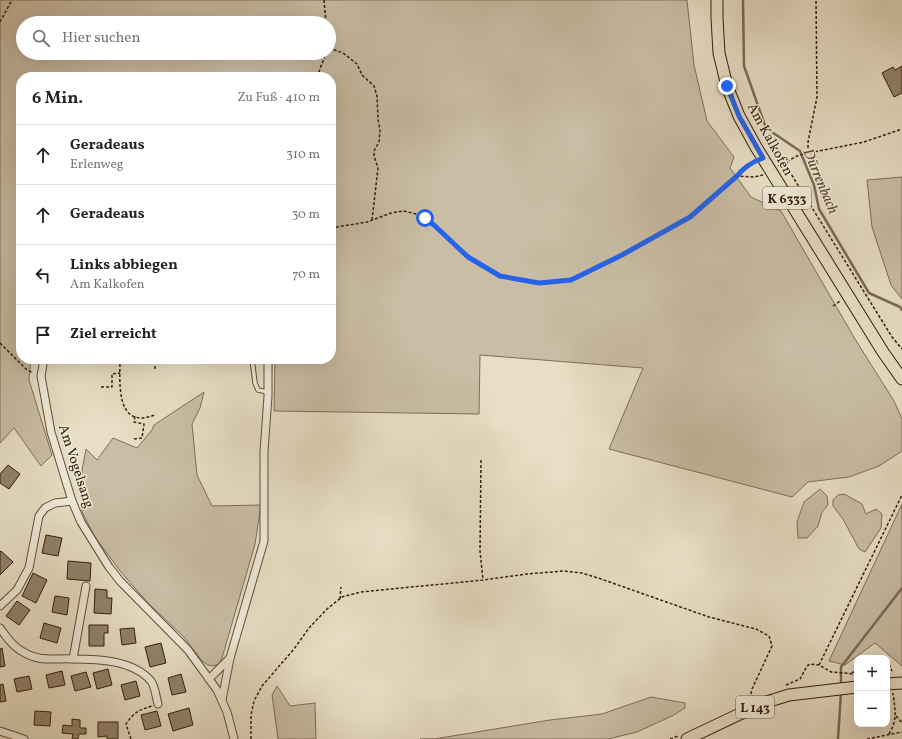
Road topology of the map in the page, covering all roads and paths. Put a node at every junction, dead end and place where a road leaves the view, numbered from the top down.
1 (12, 0) edge
2 (324, 0) edge
3 (717, 0) edge
4 (816, 0) edge
5 (325, 16) edge
6 (0, 22) edge
7 (336, 50) edge
8 (323, 60) edge
9 (319, 72) edge
10 (902, 129) edge
11 (808, 153) junction
12 (763, 158) junction
13 (787, 160) junction
14 (776, 168) dead end
15 (764, 175) dead end
16 (737, 176) junction
17 (372, 220) junction
18 (336, 227) edge
19 (0, 343) edge
20 (902, 349) edge
21 (16, 359) edge
22 (21, 364) edge
23 (43, 364) edge
24 (120, 364) edge
25 (154, 364) edge
26 (253, 364) edge
27 (268, 364) edge
28 (154, 369) dead end
29 (120, 373) junction
30 (41, 376) junction
31 (902, 379) edge
32 (100, 387) dead end
33 (268, 392) junction
34 (155, 415) dead end
35 (135, 416) junction
36 (134, 439) dead end
37 (481, 460) dead end
38 (902, 495) edge
39 (72, 501) junction
40 (483, 580) junction
41 (86, 586) dead end
42 (341, 587) dead end
43 (340, 599) junction
44 (0, 606) edge
45 (0, 628) edge
46 (230, 658) junction
47 (73, 659) junction
48 (890, 667) edge
49 (892, 671) dead end
50 (852, 673) edge
51 (209, 679) junction
52 (902, 683) edge
53 (854, 687) edge
54 (890, 688) edge
55 (222, 700) junction
56 (158, 704) joint
57 (757, 706) junction
58 (896, 716) junction
59 (902, 723) edge
60 (0, 731) edge
61 (902, 732) edge
62 (889, 734) junction
63 (24, 739) edge
64 (131, 739) edge
65 (234, 739) edge
66 (251, 739) edge
67 (687, 739) edge
68 (867, 739) edge

1 - 6 path
2 - 5 path
3 - 12 main road, Am Kalkofen / K 6333
4 - 11 path
7 - 17 path
8 - 9 path
10 - 11 path
11 - 13 path
12 - 16 path
12 - 31 main road, Am Kalkofen / K 6333
13 - 14 path
13 - 20 path
15 - 16 path
16 - 17 path
17 - 18 path
19 - 21 path
22 - 30 path
23 - 30 street, Am Vogelsang
24 - 29 path
25 - 28 path
26 - 33 lane
27 - 33 street
29 - 32 path
29 - 35 path
30 - 39 street, Am Vogelsang
33 - 46 street
34 - 35 path
35 - 36 path
37 - 40 path
38 - 50 path
39 - 44 street
39 - 51 street, Am Vogelsang
40 - 43 path
40 - 57 path
41 - 47 street
42 - 43 path
43 - 66 path
45 - 47 street
46 - 51 street
46 - 55 street
47 - 56 street
48 - 49 path
51 - 55 street, Am Vogelsang
52 - 54 main road
53 - 57 main road, L 143
54 - 58 path
55 - 65 street, Am Vogelsang
56 - 64 path
57 - 67 main road, L 143
58 - 59 path
58 - 62 path
60 - 63 street
61 - 62 path
62 - 68 path

